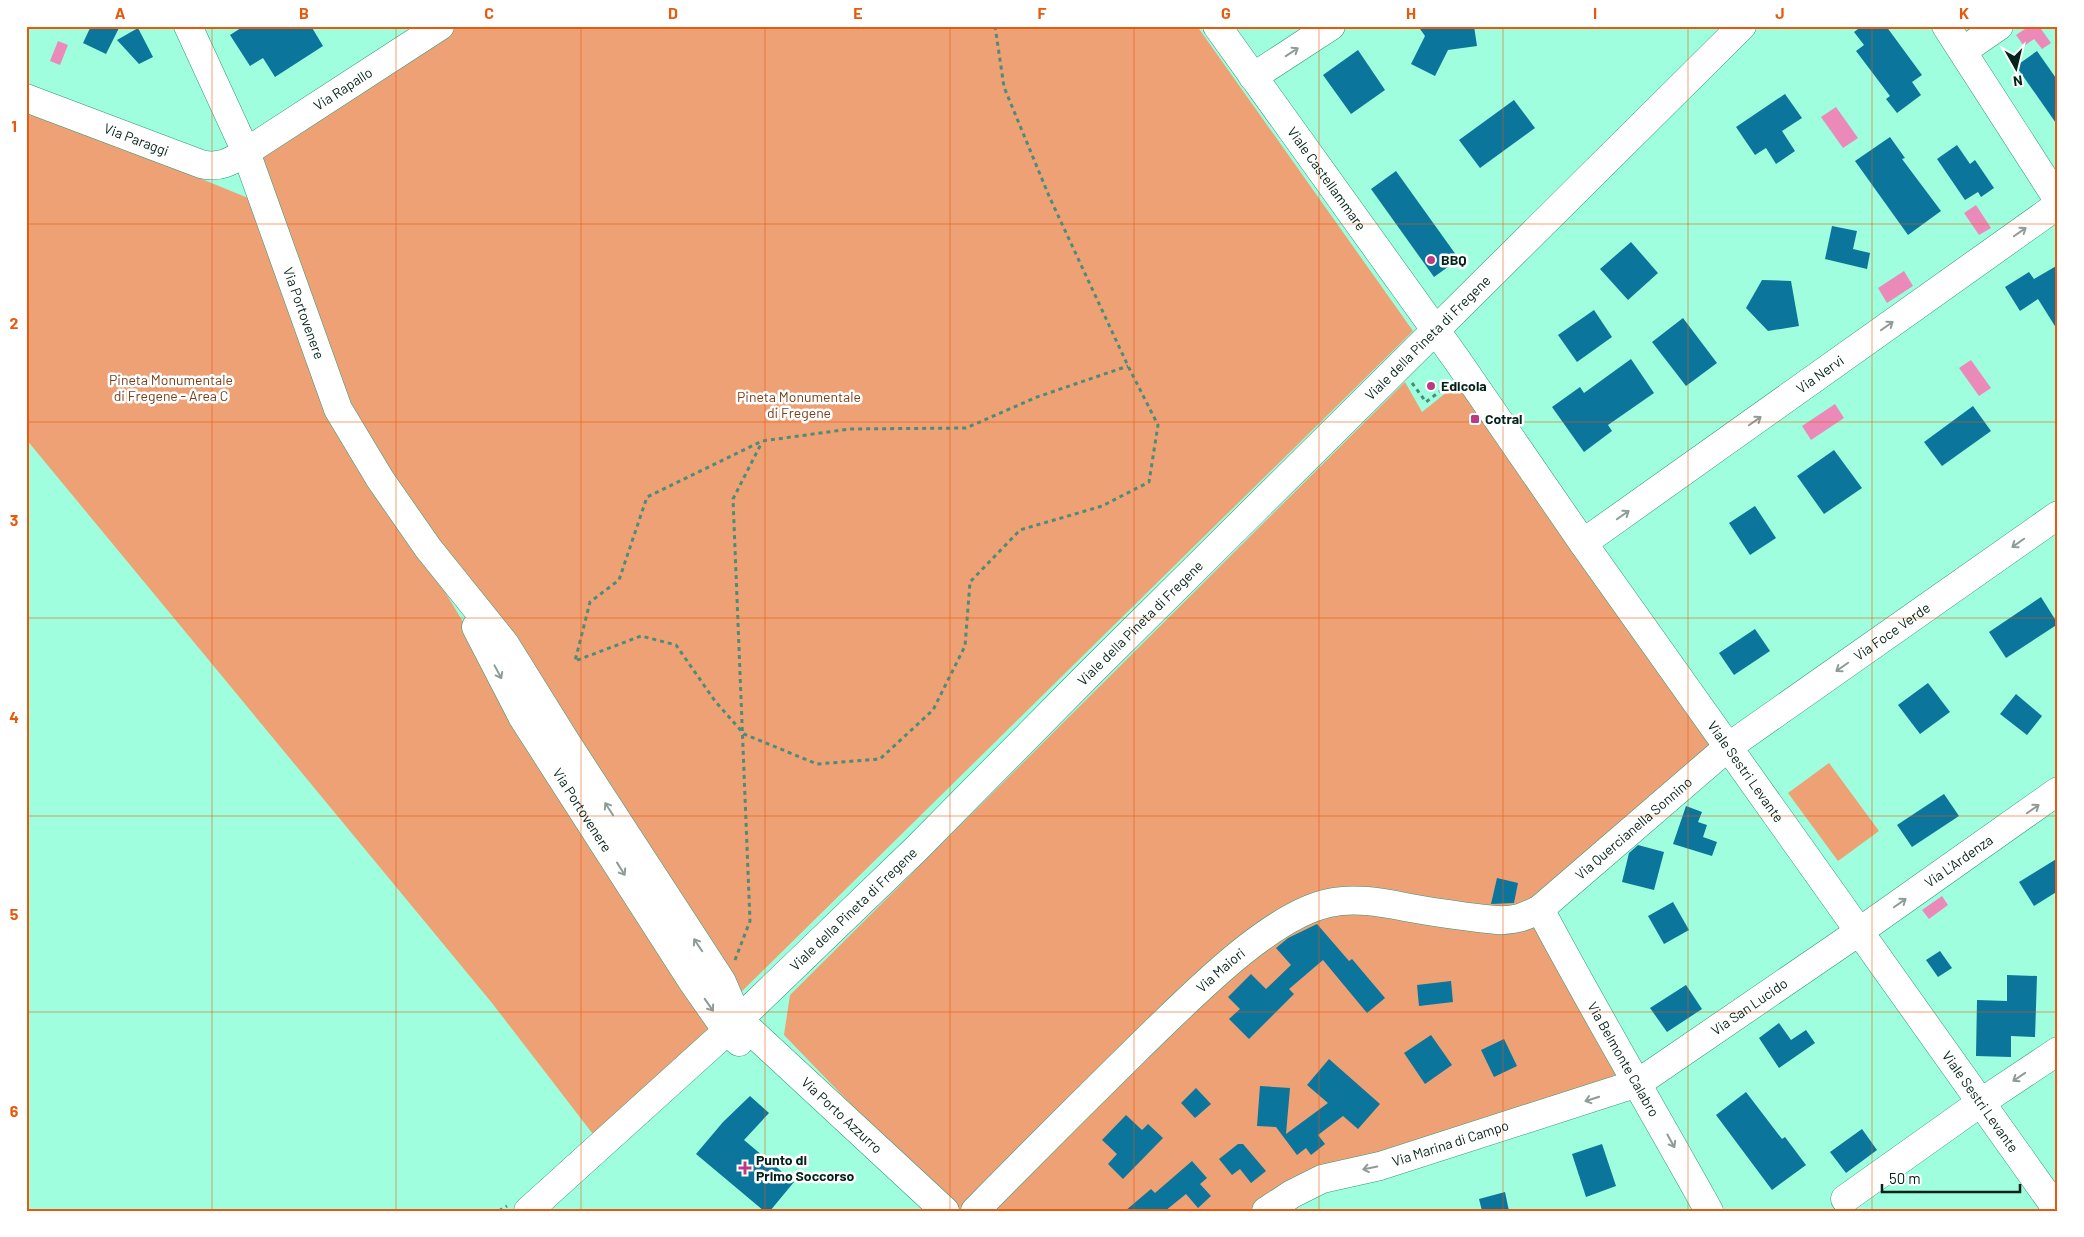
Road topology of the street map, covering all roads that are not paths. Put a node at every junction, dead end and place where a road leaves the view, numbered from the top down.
1 (188, 26) edge
2 (440, 26) edge
3 (1217, 26) edge
4 (1331, 26) edge
5 (1742, 26) edge
6 (1946, 26) edge
7 (1999, 26) edge
8 (1963, 51) junction
9 (1253, 77) junction
10 (26, 98) edge
11 (246, 152) junction
12 (2058, 200) edge
13 (2058, 205) edge
14 (1436, 330) junction
15 (2058, 515) edge
16 (1583, 543) junction
17 (455, 580) junction
18 (1728, 747) junction
19 (2058, 791) edge
20 (1540, 909) junction
21 (1860, 931) junction
22 (733, 1025) junction
23 (2058, 1051) edge
24 (1638, 1083) junction
25 (1980, 1103) junction
26 (1846, 1199) dead end
27 (528, 1211) edge
28 (930, 1211) edge
29 (945, 1211) edge
30 (975, 1211) edge
31 (1266, 1211) edge
32 (1709, 1211) edge
33 (2058, 1211) edge

1 - 11 street, Via Portovenere
2 - 11 street, Via Rapallo
3 - 9 street, Viale Castellammare
9 -> 4 street
5 - 14 street, Viale della Pineta di Fregene
6 - 8 street
7 - 8 street
8 - 12 street
9 - 14 street, Viale Castellammare
10 - 11 street, Via Paraggi
11 - 17 street, Via Portovenere
16 -> 13 street, Via Nervi
14 - 16 street, Viale Sestri Levante
14 - 22 street, Viale della Pineta di Fregene
15 -> 18 street, Via Foce Verde
16 - 18 street, Viale Sestri Levante
17 -> 22 street, Via Portovenere
22 -> 17 street, Via Portovenere
18 - 20 street, Via Quercianella Sonnino
18 - 21 street, Viale Sestri Levante
21 -> 19 street, Via L'Ardenza
20 - 24 street, Via Belmonte Calabro
20 - 30 street, Via Maiori
21 - 24 street, Via San Lucido
21 - 25 street, Viale Sestri Levante
22 - 27 street, Viale della Pineta di Fregene
22 - 28 street, Via Porto Azzurro
22 - 29 street, Via Porto Azzurro
23 -> 25 street
24 -> 31 street, Via Marina di Campo
24 -> 32 street, Via Belmonte Calabro
25 - 26 street
25 - 33 street, Viale Sestri Levante

